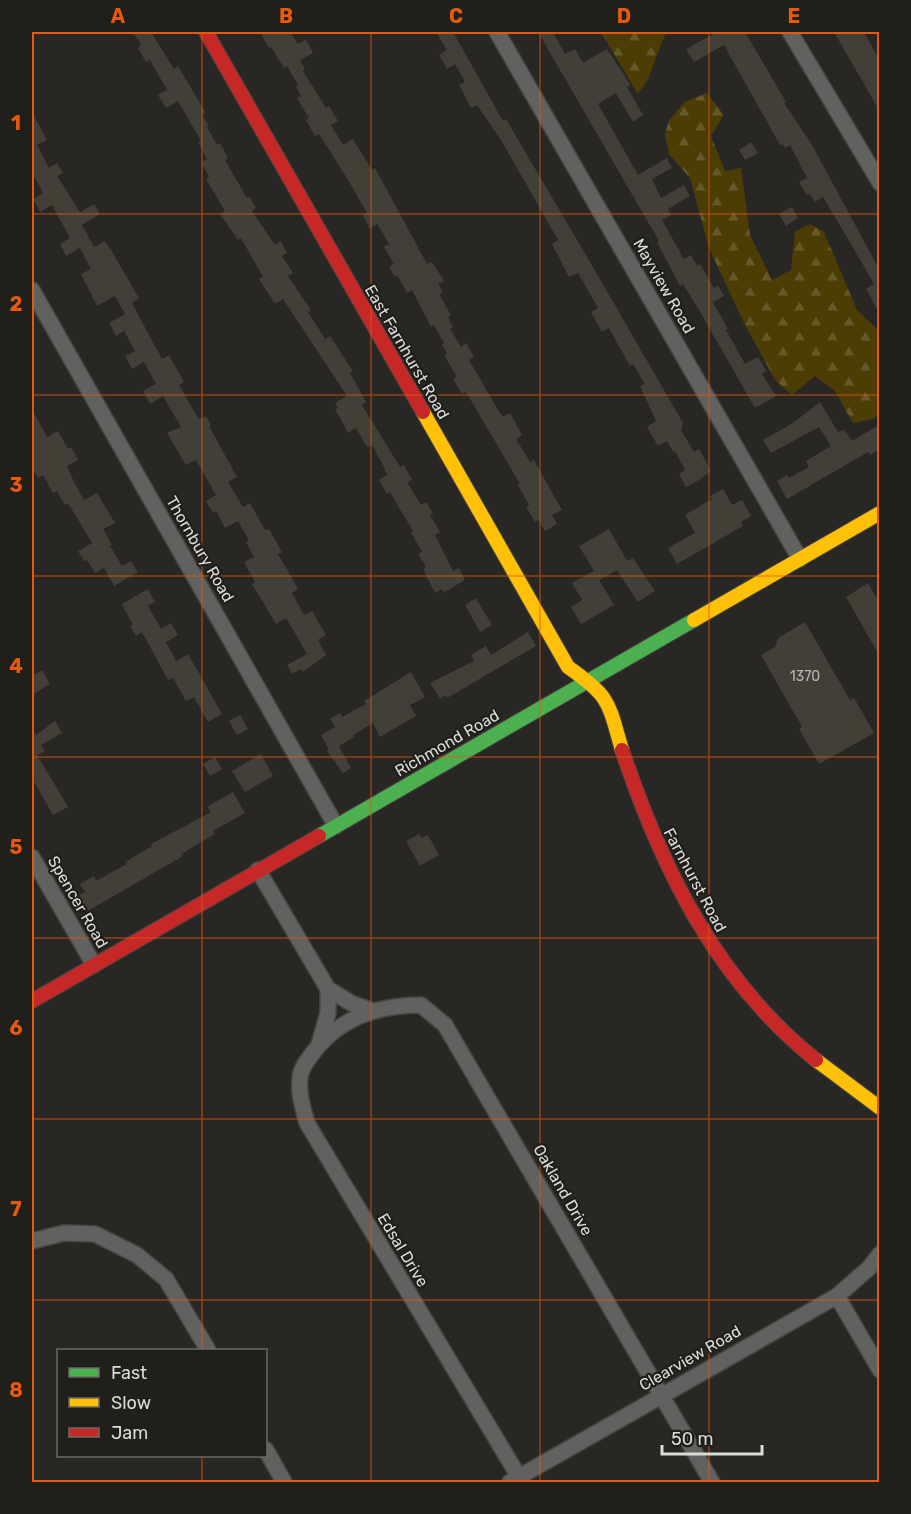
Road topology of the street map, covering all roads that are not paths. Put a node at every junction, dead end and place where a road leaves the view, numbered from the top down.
1 (206, 32) edge
2 (497, 32) edge
3 (790, 32) edge
4 (879, 183) edge
5 (32, 290) edge
6 (878, 518) edge
7 (800, 559) junction
8 (588, 681) junction
9 (336, 826) junction
10 (32, 858) edge
11 (258, 870) junction
12 (94, 965) junction
13 (328, 989) junction
14 (32, 1001) edge
15 (373, 1011) junction
16 (332, 1033) joint
17 (318, 1045) junction
18 (879, 1108) edge
19 (35, 1238) edge
20 (879, 1254) edge
21 (837, 1296) junction
22 (206, 1349) edge
23 (879, 1370) edge
24 (662, 1395) junction
25 (267, 1452) edge
26 (517, 1481) edge
27 (284, 1482) edge
28 (712, 1482) edge

1 - 8 street, East Farnhurst Road
2 - 7 street, Mayview Road
3 - 4 street
5 - 9 street, Thornbury Road
6 - 7 street, Richmond Road
7 - 8 street, Richmond Road
8 - 9 street, Richmond Road
8 - 18 street, Farnhurst Road
9 - 11 street, Richmond Road
10 - 12 street, Spencer Road
11 - 12 street, Richmond Road
11 - 13 street
12 - 14 street, Richmond Road
13 - 15 street
13 - 17 street
15 - 16 street, Oakland Drive
15 - 24 street, Oakland Drive
16 - 17 street, Edsal Drive
17 - 26 street, Edsal Drive
19 - 22 street
20 - 21 street, Clearview Road
21 - 23 street
21 - 24 street, Clearview Road
24 - 26 street, Clearview Road
24 - 28 street, Oakland Drive
25 - 27 street

